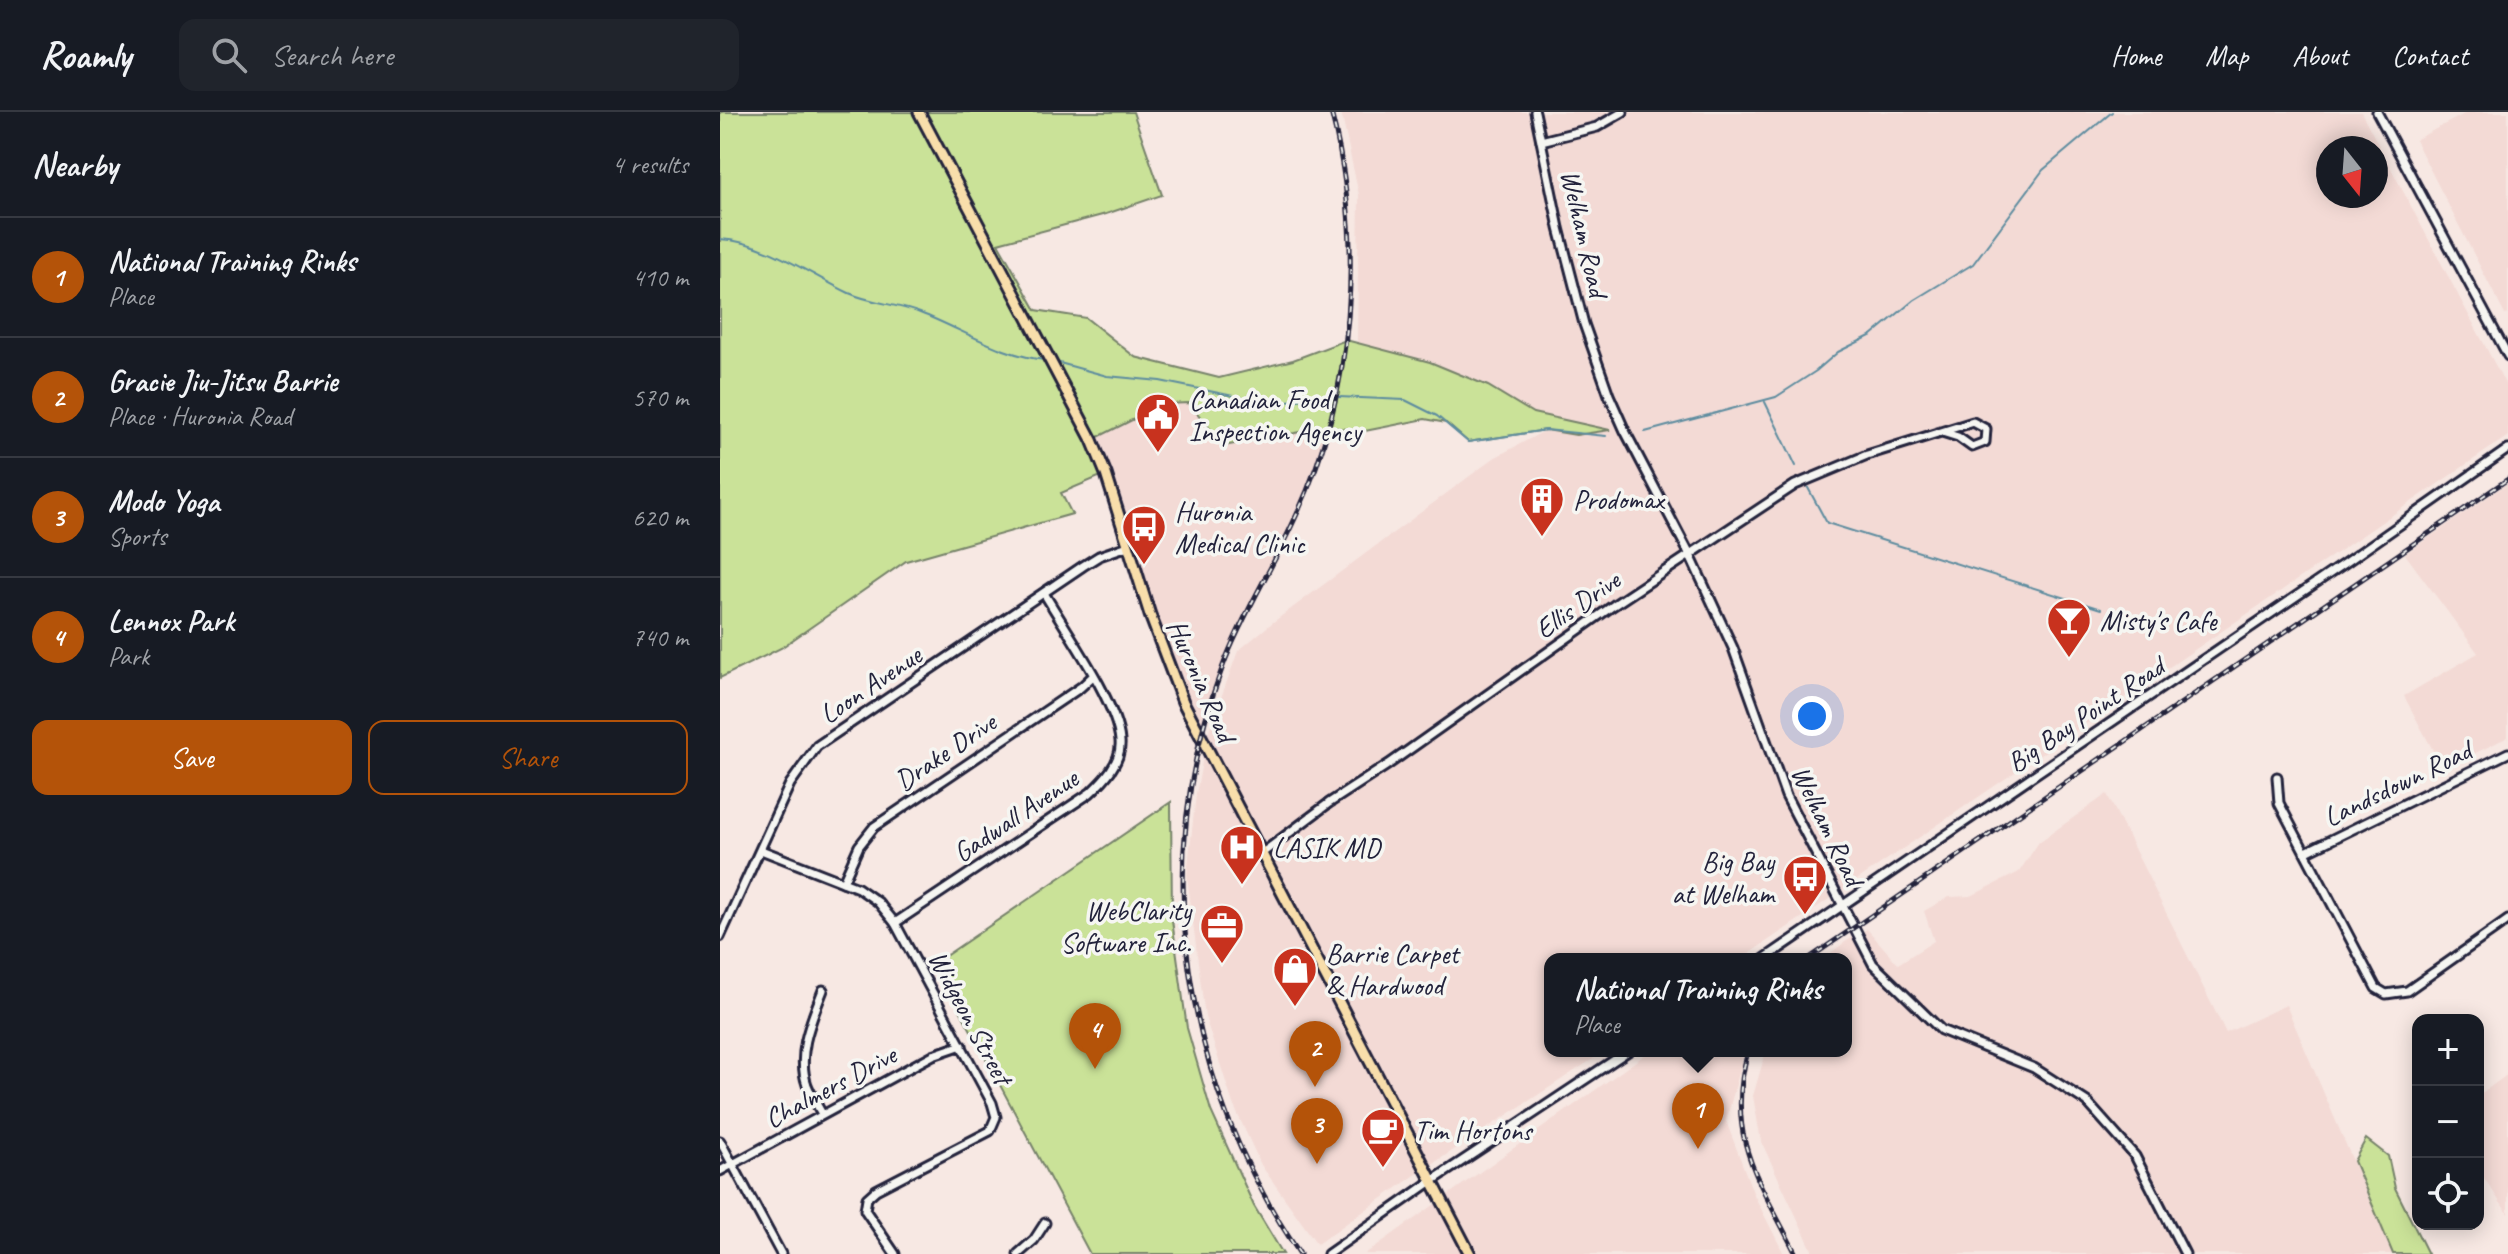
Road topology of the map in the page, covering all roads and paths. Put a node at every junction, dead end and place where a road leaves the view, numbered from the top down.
1 (919, 112) edge
2 (1535, 112) edge
3 (1623, 112) edge
4 (2377, 112) edge
5 (1541, 141) junction
6 (2508, 356) edge
7 (1942, 432) junction
8 (2508, 449) edge
9 (1128, 546) junction
10 (1690, 555) junction
11 (1044, 593) junction
12 (1093, 676) junction
13 (2508, 753) edge
14 (2277, 777) dead end
15 (761, 850) junction
16 (2306, 852) junction
17 (1261, 854) junction
18 (843, 882) junction
19 (1843, 906) junction
20 (2508, 920) edge
21 (895, 923) junction
22 (720, 937) edge
23 (1773, 953) edge
24 (823, 990) dead end
25 (962, 1045) junction
26 (1619, 1057) edge
27 (822, 1114) junction
28 (720, 1141) edge
29 (733, 1164) junction
30 (720, 1171) edge
31 (1432, 1181) junction
32 (1045, 1223) dead end
33 (781, 1254) edge
34 (895, 1254) edge
35 (1018, 1254) edge
36 (1328, 1254) edge
37 (1470, 1254) edge
38 (2185, 1254) edge

1 - 9 main road, Huronia Road
2 - 5 street, Welham Road
3 - 5 street
4 - 6 street
5 - 10 street, Welham Road
7 - 7 street, Ellis Drive
7 - 10 street, Ellis Drive
8 - 19 street, Big Bay Point Road
9 - 11 street, Loon Avenue
9 - 17 main road, Huronia Road
10 - 17 street, Ellis Drive
10 - 19 street, Welham Road
11 - 12 street, Gadwall Avenue
11 - 15 street, Loon Avenue
12 - 18 street, Drake Drive
12 - 21 street, Gadwall Avenue
13 - 16 street, Landsdown Road
14 - 16 street
15 - 18 street, Widgeon Street
15 - 22 street, Loon Avenue
16 - 20 street
17 - 31 main road, Huronia Road
18 - 21 street, Widgeon Street
19 - 23 street, Big Bay Point Road
19 - 38 street, Welham Road
21 - 25 street, Widgeon Street
24 - 27 street
25 - 27 street, Chalmers Drive
25 - 34 street, Widgeon Street
26 - 31 street
27 - 29 street, Chalmers Drive
28 - 29 street
29 - 30 street, Chalmers Drive
29 - 33 street
31 - 36 street
31 - 37 main road, Huronia Road
32 - 35 street

